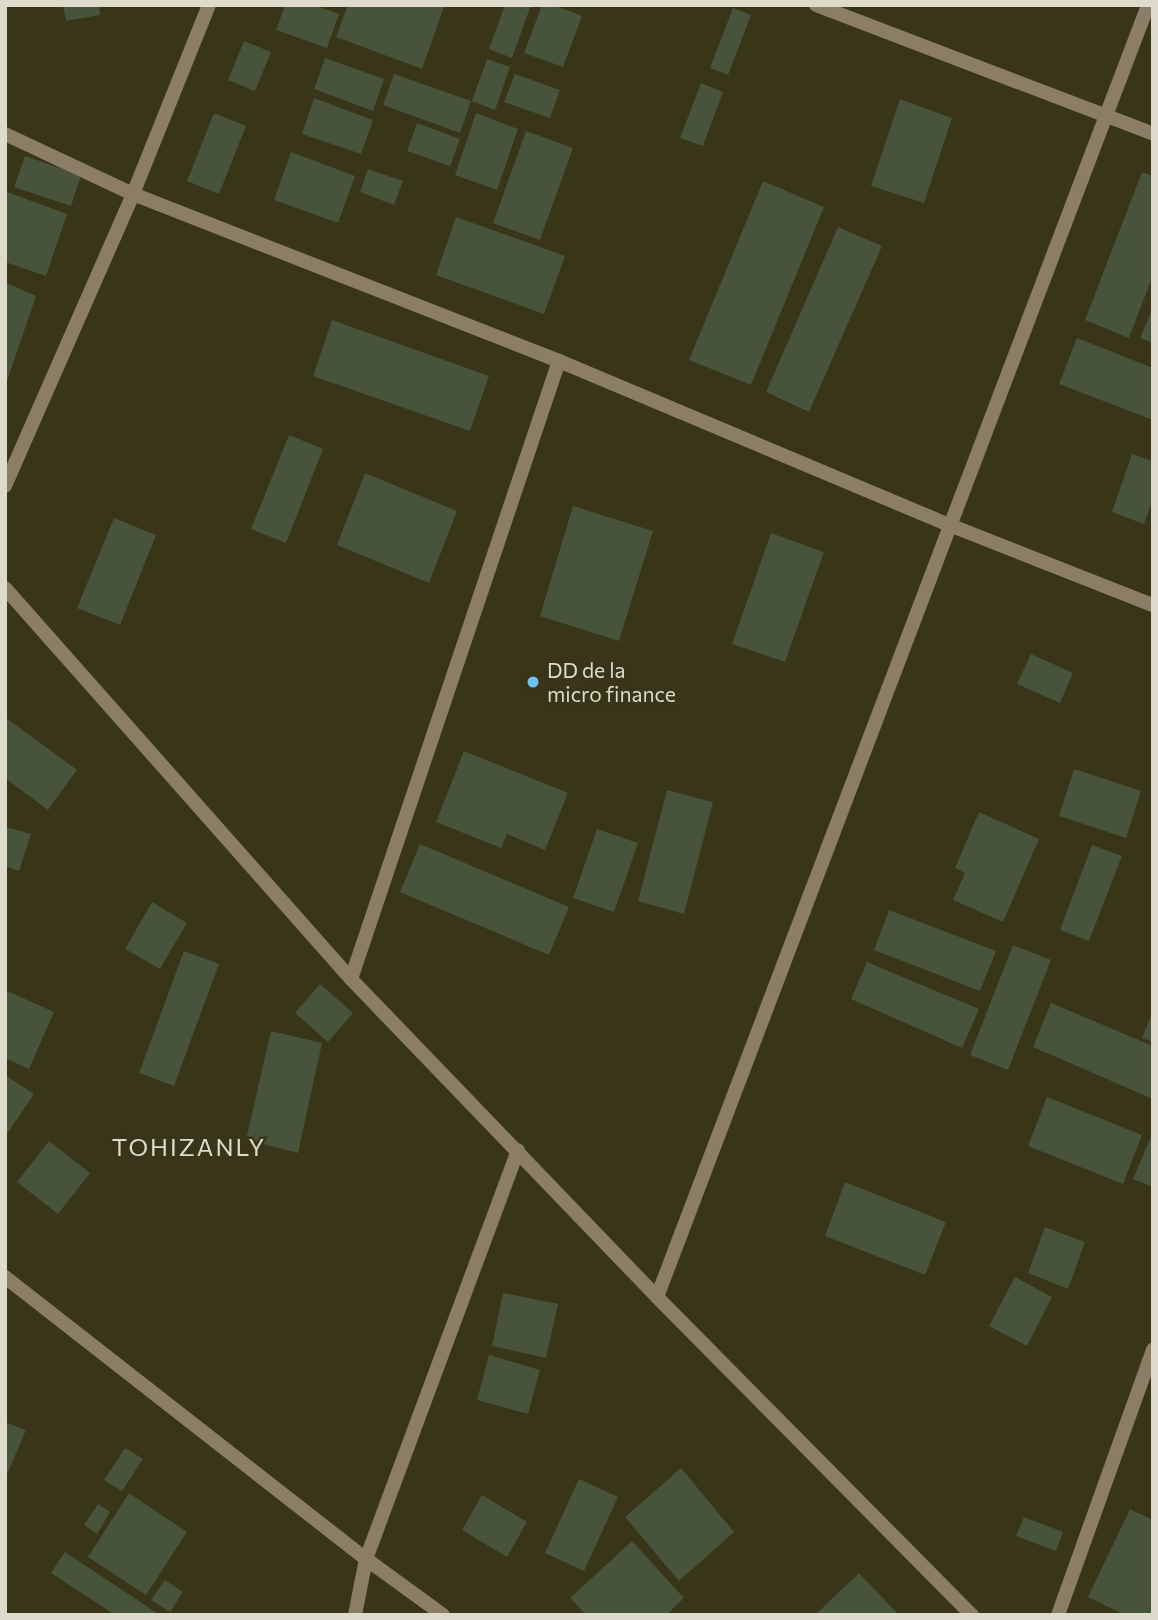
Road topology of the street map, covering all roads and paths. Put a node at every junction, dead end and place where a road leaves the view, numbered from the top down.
1 (209, 5) edge
2 (816, 5) edge
3 (1148, 5) edge
4 (1108, 117) junction
5 (5, 134) edge
6 (1153, 134) edge
7 (133, 194) junction
8 (558, 361) junction
9 (5, 486) edge
10 (952, 526) junction
11 (5, 588) edge
12 (1153, 605) edge
13 (351, 979) junction
14 (518, 1150) junction
15 (5, 1277) edge
16 (657, 1297) junction
17 (1153, 1349) edge
18 (366, 1559) junction
19 (355, 1615) edge
20 (443, 1615) edge
21 (972, 1615) edge
22 (1058, 1615) edge

1 - 7 street
2 - 4 street
3 - 4 street
4 - 6 street
4 - 10 street
5 - 7 street
7 - 8 street
7 - 9 street
8 - 10 street
8 - 13 street
10 - 12 street
10 - 16 street
11 - 13 street
13 - 14 street
14 - 16 street
14 - 18 street
15 - 18 street
16 - 21 street
17 - 22 street
18 - 19 street
18 - 20 street

